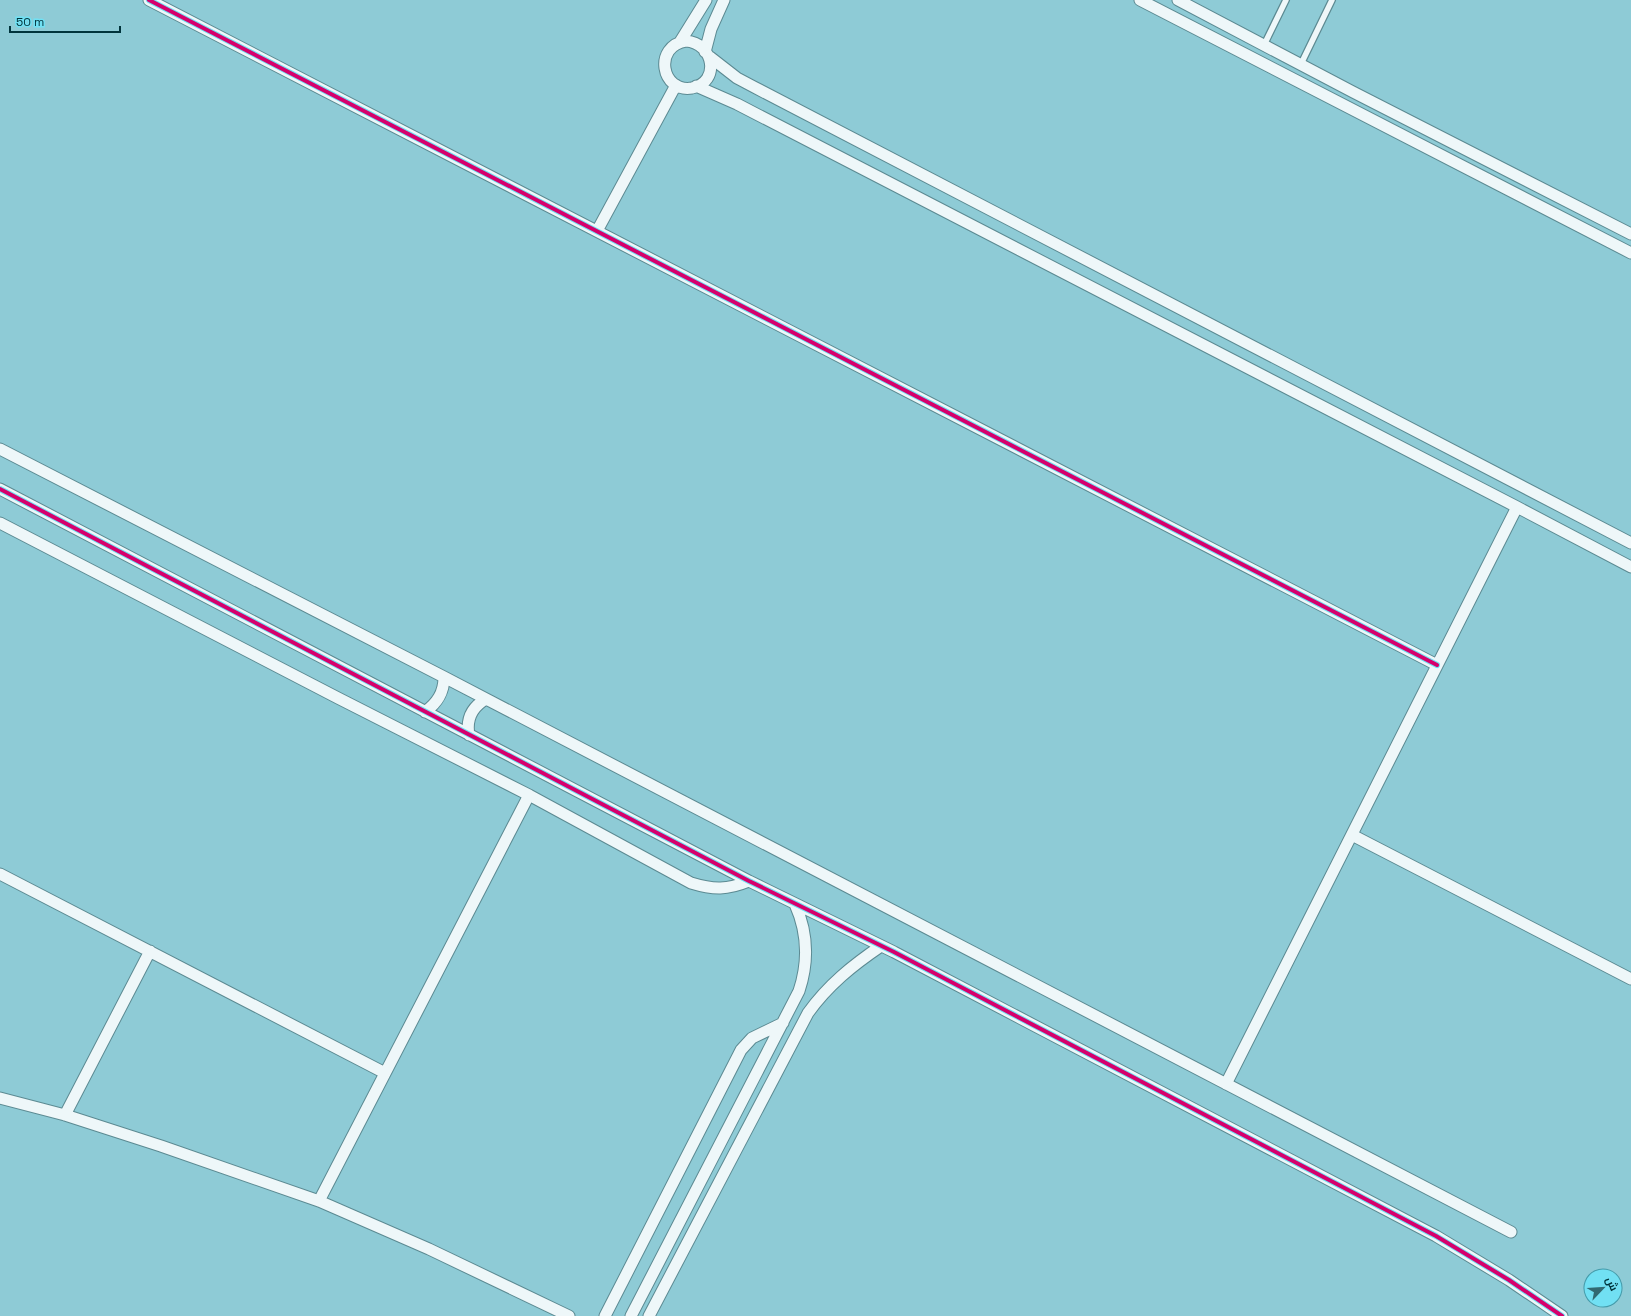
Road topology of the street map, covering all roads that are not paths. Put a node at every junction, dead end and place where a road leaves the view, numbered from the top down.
1 (149, 0) edge
2 (706, 0) edge
3 (724, 0) edge
4 (1140, 0) edge
5 (1178, 0) edge
6 (1286, 0) edge
7 (1332, 0) edge
8 (680, 42) junction
9 (1264, 45) junction
10 (707, 54) junction
11 (1301, 64) junction
12 (676, 85) junction
13 (696, 86) junction
14 (1353, 92) junction
15 (1345, 106) junction
16 (597, 231) junction
17 (1631, 234) edge
18 (1631, 253) edge
19 (0, 449) edge
20 (0, 489) edge
21 (1518, 506) junction
22 (0, 523) edge
23 (1631, 543) edge
24 (1631, 567) edge
25 (1437, 665) junction
26 (444, 677) junction
27 (486, 699) junction
28 (425, 712) junction
29 (469, 735) junction
30 (529, 795) junction
31 (1352, 835) junction
32 (0, 874) edge
33 (749, 881) junction
34 (796, 904) junction
35 (881, 946) junction
36 (150, 951) junction
37 (1631, 979) edge
38 (783, 1023) junction
39 (385, 1073) junction
40 (1226, 1084) junction
41 (0, 1098) edge
42 (65, 1115) junction
43 (318, 1201) junction
44 (1511, 1232) dead end
45 (568, 1316) edge
46 (605, 1316) edge
47 (631, 1316) edge
48 (649, 1316) edge
49 (1562, 1316) edge

1 - 16 street
2 - 8 street
3 - 10 street
4 - 15 street
5 - 9 street
6 - 9 lane
7 - 11 lane
8 - 10 street
8 - 12 street
9 - 11 street
10 - 13 street
10 - 23 street
11 - 14 street
12 - 13 street
12 - 16 street
13 - 21 street
14 - 15 street
14 - 17 street
15 - 18 street
16 - 25 street
19 - 26 street
20 - 28 street
21 - 24 street
21 - 25 street
22 - 30 street
25 - 31 street
26 - 27 street
26 - 28 street
27 - 29 street
27 - 40 street
28 - 29 street
29 - 33 street
30 - 33 street
30 - 39 street
31 - 37 street
31 - 40 street
32 - 36 street
33 - 34 street
34 - 35 street
34 - 38 street
35 - 48 street
35 - 49 street
36 - 39 street
36 - 42 street
38 - 46 street
38 - 47 street
39 - 43 street
40 - 44 street
41 - 42 street
42 - 43 street
43 - 45 street

